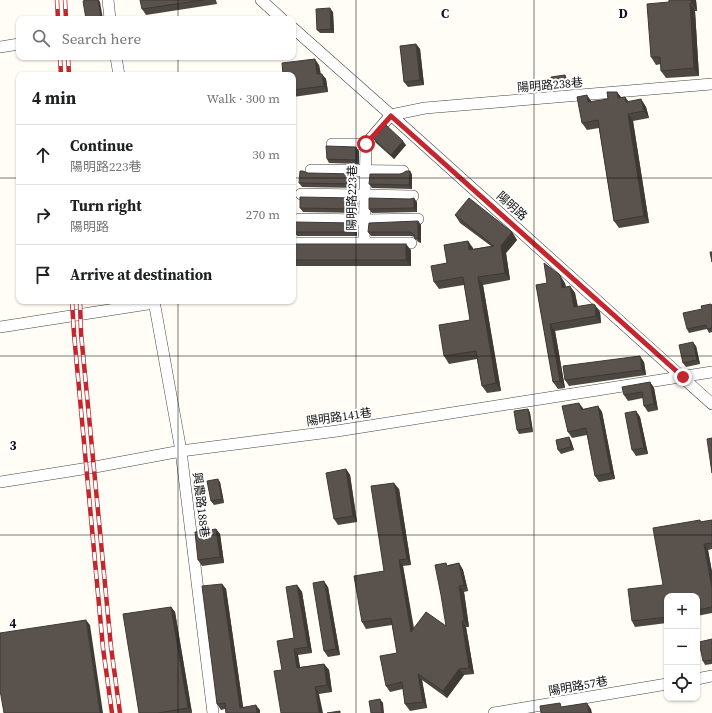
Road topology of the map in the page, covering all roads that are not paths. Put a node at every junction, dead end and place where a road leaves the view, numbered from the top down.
1 (108, 0) edge
2 (261, 0) edge
3 (110, 16) edge
4 (279, 16) edge
5 (296, 31) edge
6 (16, 44) edge
7 (0, 47) edge
8 (116, 60) edge
9 (118, 72) edge
10 (712, 84) edge
11 (391, 116) junction
12 (332, 144) dead end
13 (366, 144) junction
14 (311, 170) dead end
15 (366, 170) junction
16 (403, 171) edge
17 (301, 194) dead end
18 (365, 196) junction
19 (413, 196) dead end
20 (299, 219) dead end
21 (418, 219) dead end
22 (364, 220) junction
23 (296, 243) edge
24 (364, 243) junction
25 (411, 243) dead end
26 (142, 304) edge
27 (154, 304) edge
28 (0, 327) edge
29 (712, 372) edge
30 (683, 377) junction
31 (712, 404) edge
32 (181, 451) junction
33 (0, 482) edge
34 (712, 676) edge
35 (700, 678) edge
36 (664, 685) edge
37 (214, 713) edge
38 (494, 713) edge

1 - 3 street
2 - 4 street
5 - 11 street, 陽明路
6 - 7 street
8 - 9 street
10 - 11 street, 陽明路238巷
11 - 13 street
11 - 30 street, 陽明路
12 - 13 street
13 - 15 street, 陽明路223巷
14 - 15 street
15 - 16 street
15 - 18 street, 陽明路223巷
17 - 18 street
18 - 19 street
18 - 22 street, 陽明路223巷
20 - 22 street
21 - 22 street
22 - 24 street, 陽明路223巷
23 - 24 street
24 - 25 street
26 - 28 street
27 - 32 street, 興農路188巷
29 - 30 street, 陽明路141巷
30 - 31 street, 陽明路
30 - 32 street, 陽明路141巷
32 - 33 street, 陽明路141巷
32 - 37 street, 興農路188巷
34 - 35 street
36 - 38 street, 陽明路57巷

